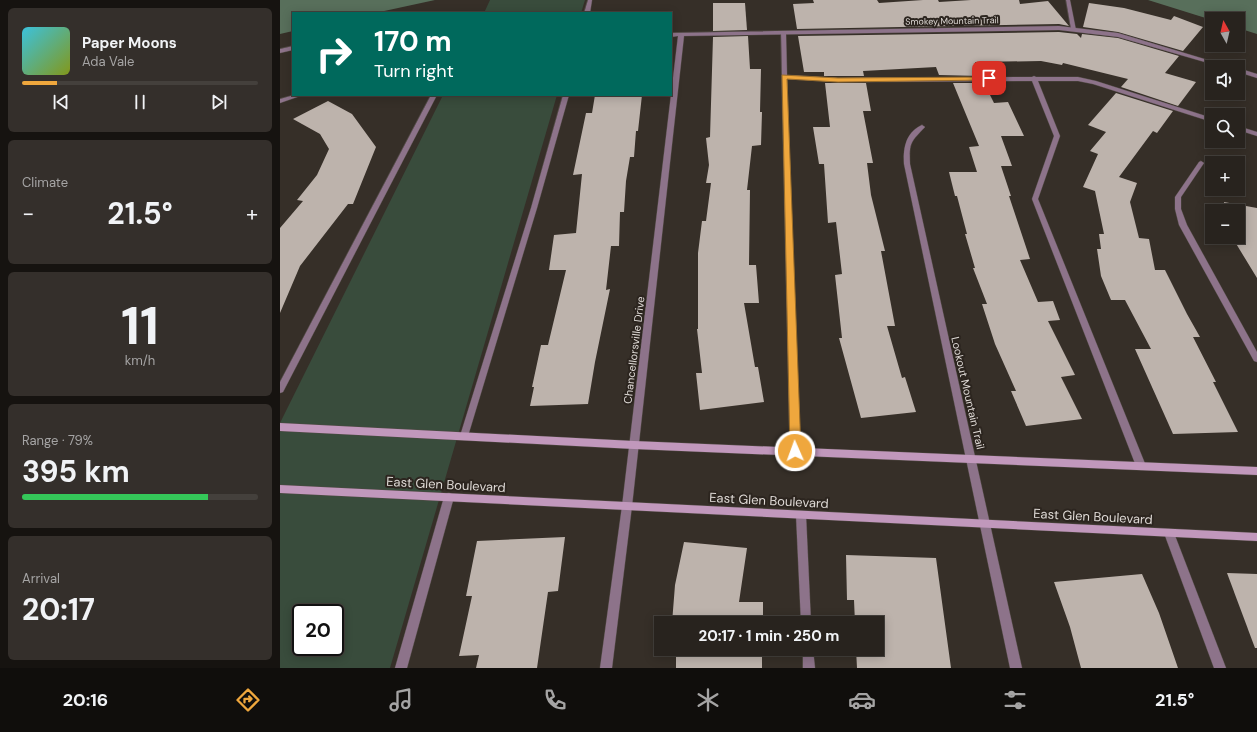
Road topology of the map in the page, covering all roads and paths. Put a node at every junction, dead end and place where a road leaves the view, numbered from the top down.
1 (590, 0) edge
2 (1068, 0) edge
3 (587, 12) edge
4 (1074, 29) junction
5 (783, 33) junction
6 (672, 35) edge
7 (681, 35) junction
8 (292, 48) edge
9 (280, 51) edge
10 (1205, 60) edge
11 (1245, 72) edge
12 (784, 76) junction
13 (1257, 76) edge
14 (1034, 78) junction
15 (297, 96) edge
16 (433, 96) edge
17 (566, 96) edge
18 (280, 101) edge
19 (1205, 118) edge
20 (922, 127) dead end
21 (1245, 130) edge
22 (1257, 134) edge
23 (1201, 163) dead end
24 (1257, 359) edge
25 (280, 390) edge
26 (280, 427) edge
27 (464, 436) junction
28 (634, 445) junction
29 (795, 451) junction
30 (972, 458) junction
31 (1141, 466) junction
32 (1257, 471) edge
33 (280, 489) edge
34 (449, 497) junction
35 (627, 506) junction
36 (801, 514) junction
37 (985, 524) junction
38 (1169, 533) junction
39 (1257, 537) edge
40 (806, 616) edge
41 (808, 656) edge
42 (401, 668) edge
43 (606, 668) edge
44 (809, 668) edge
45 (1016, 668) edge
46 (1220, 668) edge

1 - 3 street
2 - 4 street
4 - 5 street, Smokey Mountain Trail
4 - 10 street, Smokey Mountain Trail
5 - 7 street, Smokey Mountain Trail
5 - 12 street
6 - 7 street, Smokey Mountain Trail
7 - 28 street, Chancellorsville Drive
8 - 9 street
11 - 13 street
12 - 14 street
12 - 29 street
14 - 19 street
14 - 31 street
15 - 18 street
16 - 25 street
17 - 27 street
20 - 30 street, Lookout Mountain Trail
21 - 22 street
23 - 24 street
26 - 27 main road
27 - 28 main road
28 - 29 main road
28 - 35 street, Chancellorsville Drive
29 - 30 main road
30 - 31 main road
30 - 37 street, Lookout Mountain Trail
31 - 32 main road
33 - 34 main road, East Glen Boulevard
34 - 35 main road, East Glen Boulevard
34 - 42 street
35 - 36 main road, East Glen Boulevard
35 - 43 street, Chancellorsville Drive
36 - 37 main road, East Glen Boulevard
36 - 40 street
37 - 38 main road, East Glen Boulevard
37 - 45 street, Lookout Mountain Trail
38 - 39 main road, East Glen Boulevard
38 - 46 street
41 - 44 street

